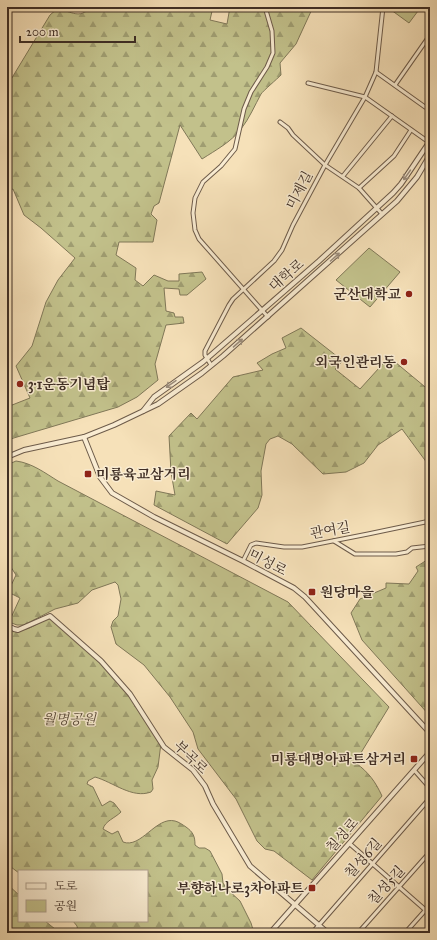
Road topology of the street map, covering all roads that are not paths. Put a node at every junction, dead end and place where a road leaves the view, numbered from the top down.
1 (265, 7) edge
2 (383, 7) edge
3 (430, 8) edge
4 (430, 16) edge
5 (430, 35) edge
6 (376, 72) junction
7 (308, 83) dead end
8 (395, 85) junction
9 (364, 97) junction
10 (430, 106) edge
11 (392, 116) junction
12 (280, 122) dead end
13 (411, 130) junction
14 (430, 142) edge
15 (430, 155) edge
16 (325, 165) junction
17 (343, 176) junction
18 (358, 188) junction
19 (377, 208) junction
20 (382, 214) junction
21 (243, 290) junction
22 (262, 311) junction
23 (268, 317) junction
24 (207, 359) junction
25 (211, 365) junction
26 (142, 411) junction
27 (84, 436) junction
28 (7, 457) edge
29 (430, 521) edge
30 (334, 541) junction
31 (430, 546) edge
32 (243, 561) junction
33 (7, 625) edge
34 (430, 733) edge
35 (430, 752) edge
36 (414, 770) junction
37 (430, 788) edge
38 (430, 798) edge
39 (350, 844) junction
40 (430, 852) edge
41 (372, 863) junction
42 (399, 887) junction
43 (295, 905) junction
44 (430, 905) edge
45 (426, 910) junction
46 (430, 914) edge
47 (319, 925) junction
48 (270, 933) edge
49 (312, 933) edge
50 (328, 933) edge
51 (358, 933) edge
52 (405, 933) edge

1 - 21 street
2 - 6 street, 미제길
3 - 4 street
5 - 8 street
6 - 8 street
6 - 9 street, 미제길
7 - 9 street
8 - 10 street
9 - 11 street
9 - 16 street, 미제길
11 - 13 street
11 - 17 street
12 - 16 street
13 - 14 street
13 - 18 street
14 -> 19 street, 대학로
15 - 20 street, 대학로
16 - 17 street
16 - 21 street, 미제길
17 - 18 street
18 - 19 street
19 - 20 street
19 - 22 street, 대학로
23 -> 20 street, 대학로
21 - 22 street
21 - 24 street, 미제길
22 - 23 street
22 - 24 street, 대학로
25 -> 23 street, 대학로
24 - 25 street
24 -> 26 street, 대학로
25 - 26 street, 대학로
26 - 27 street, 대학로
27 - 28 street, 대학로
27 - 32 street, 미성로
29 - 30 street, 관여길
30 - 31 street
30 - 32 street, 관여길
32 - 34 street, 미성로
33 - 43 street, 부곡로
35 - 36 street, 칠성로
36 - 37 street
36 - 39 street, 칠성로
38 - 41 street, 칠성6길
39 - 41 street
39 - 43 street, 칠성로
40 - 42 street, 칠성5길
41 - 42 street
41 - 47 street, 칠성6길
42 - 45 street
42 - 51 street, 칠성5길
43 - 47 street, 부곡로
43 - 48 street, 칠성로
44 - 45 street
45 - 46 street
45 - 52 street
47 - 49 street, 칠성6길
47 - 50 street, 부곡로

